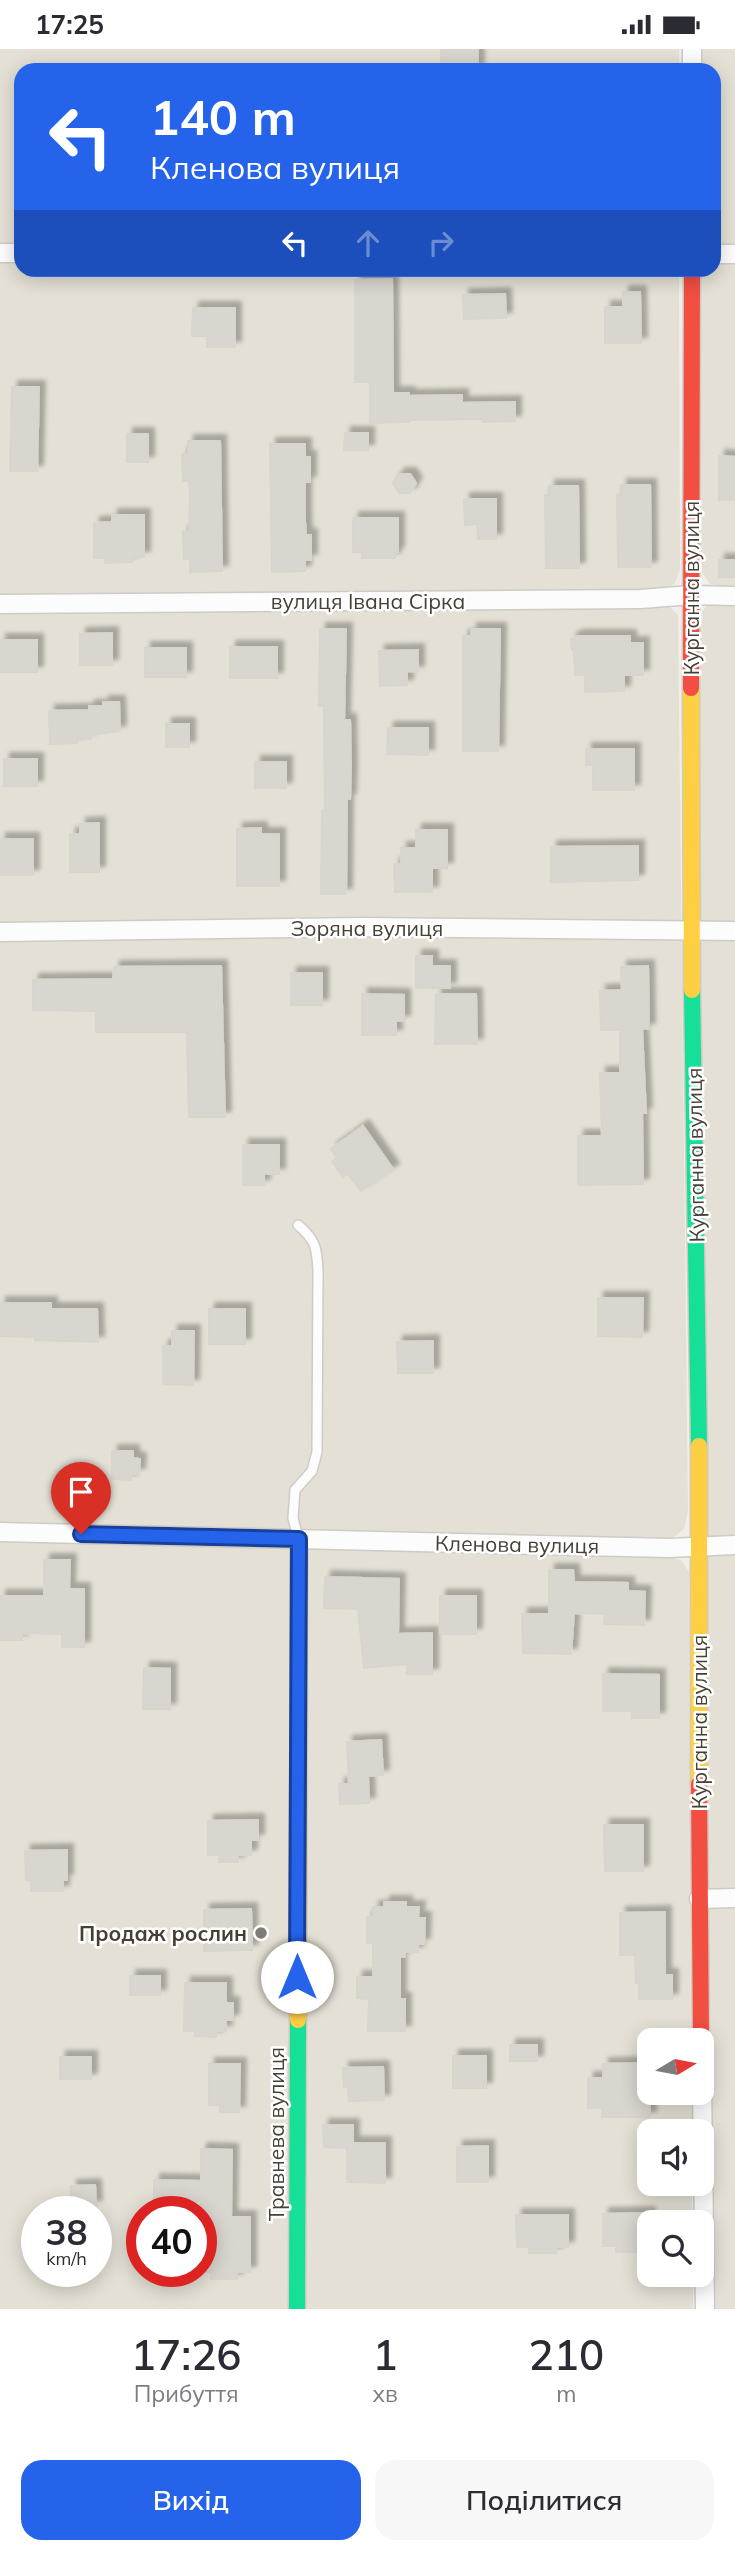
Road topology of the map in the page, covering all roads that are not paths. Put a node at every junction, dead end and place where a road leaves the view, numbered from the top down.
1 (692, 277) edge
2 (691, 596) junction
3 (735, 596) edge
4 (0, 604) edge
5 (691, 931) junction
6 (735, 931) edge
7 (0, 932) edge
8 (298, 1225) dead end
9 (0, 1532) edge
10 (299, 1539) junction
11 (700, 1545) junction
12 (735, 1545) edge
13 (735, 1898) edge
14 (699, 1899) junction
15 (701, 2028) edge
16 (702, 2105) edge
17 (297, 2309) edge
18 (705, 2309) edge

1 - 2 street, Курганна вулиця
2 - 3 street, вулиця Івана Сірка
2 - 4 street, вулиця Івана Сірка
2 - 5 street, Курганна вулиця
5 - 6 street, Зоряна вулиця
5 - 7 street, Зоряна вулиця
5 - 11 street, Курганна вулиця
8 - 10 lane
9 - 10 street, Кленова вулиця
10 - 11 street, Кленова вулиця
10 - 17 street, Травнева вулиця
11 - 12 street, Кленова вулиця
11 - 14 street, Курганна вулиця
13 - 14 street
14 - 15 street, Курганна вулиця
16 - 18 street

